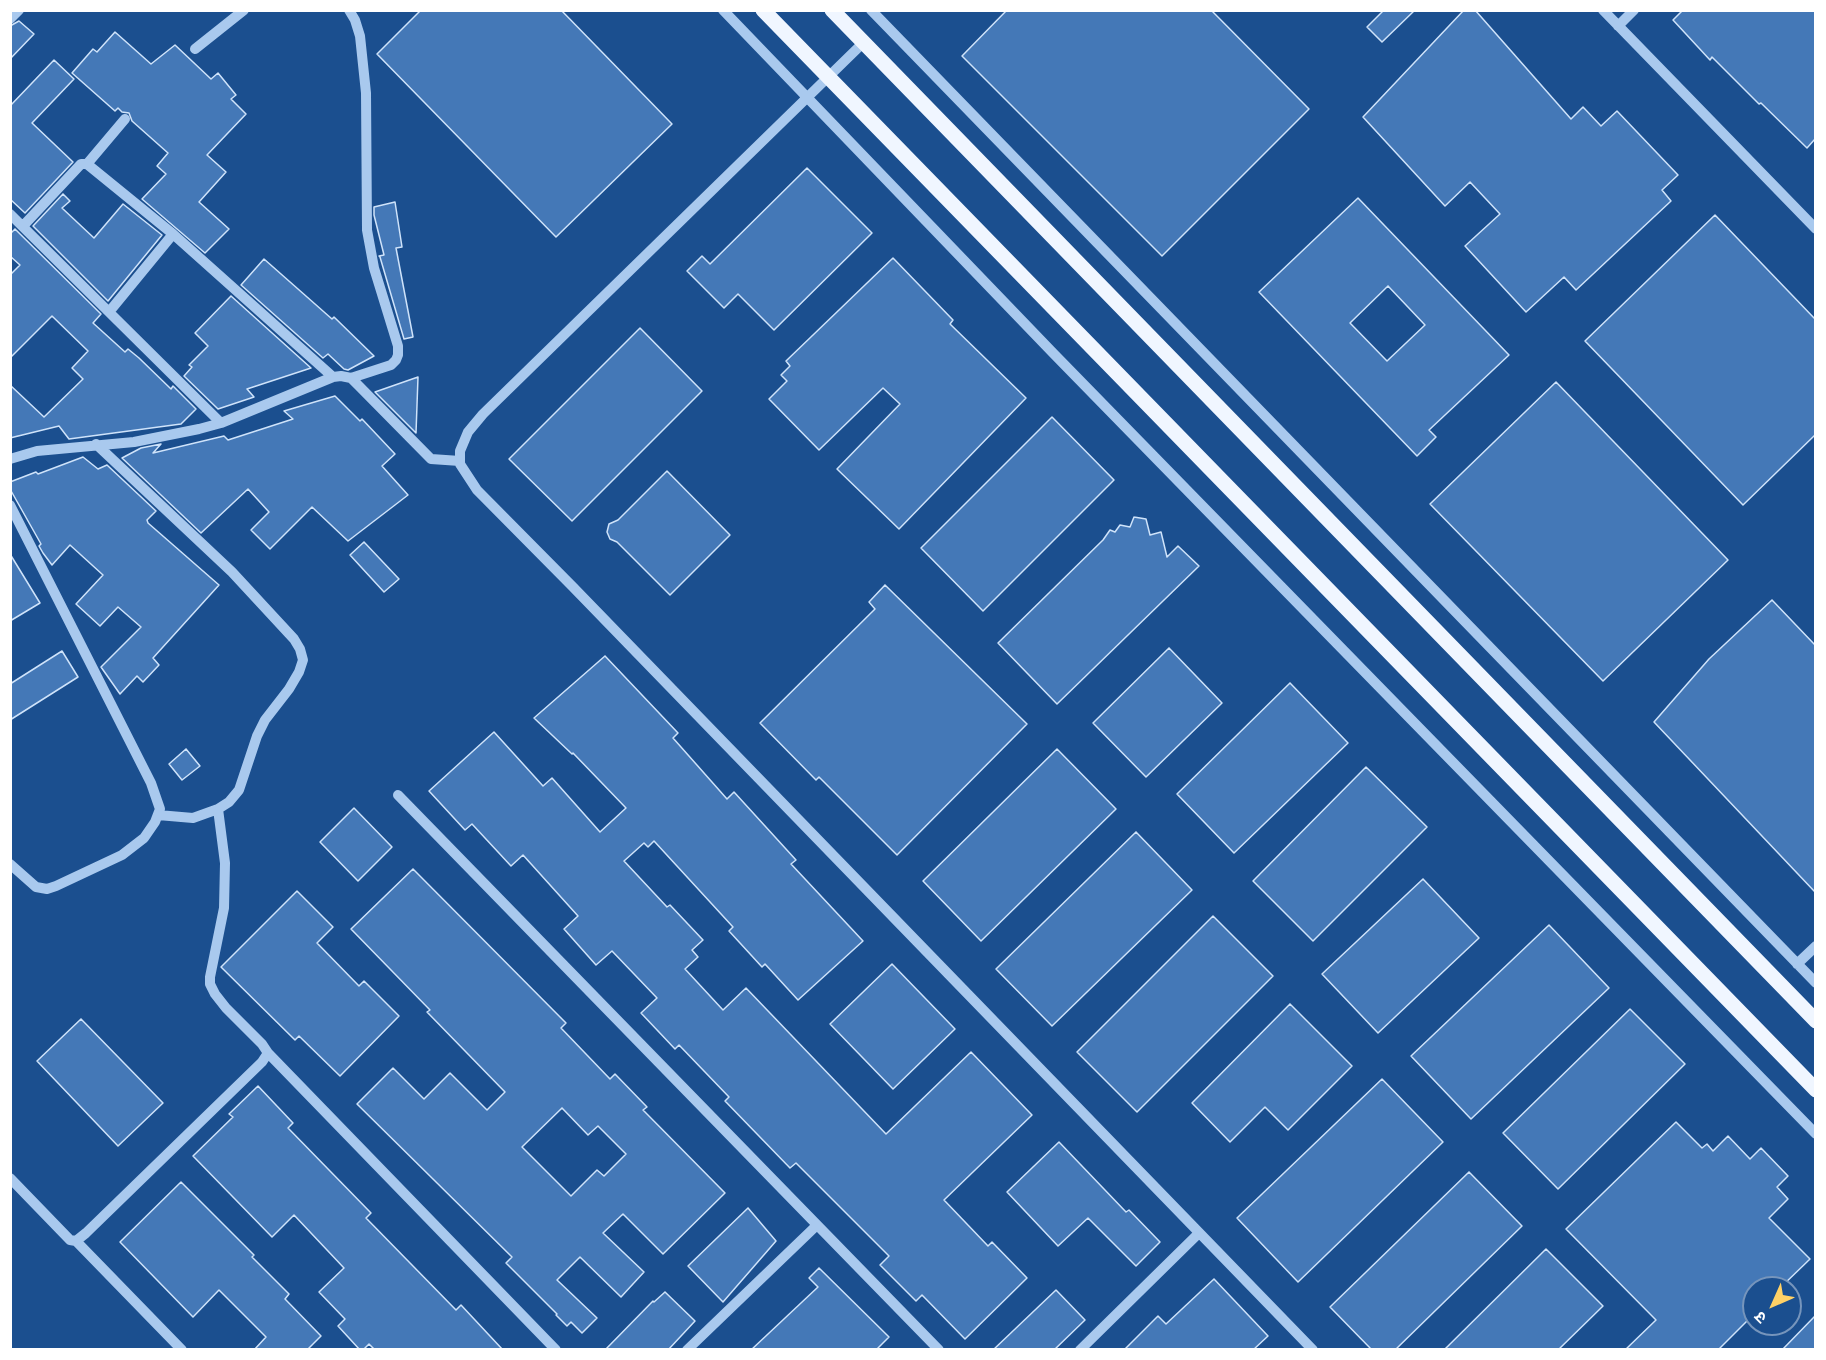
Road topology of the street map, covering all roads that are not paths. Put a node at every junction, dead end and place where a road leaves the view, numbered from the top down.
1 (19, 10) edge
2 (244, 10) edge
3 (349, 10) edge
4 (723, 10) edge
5 (763, 10) edge
6 (832, 10) edge
7 (871, 10) edge
8 (1603, 10) edge
9 (1634, 10) edge
10 (10, 19) edge
11 (1618, 26) junction
12 (864, 42) junction
13 (195, 49) dead end
14 (829, 79) junction
15 (808, 99) junction
16 (125, 119) dead end
17 (87, 164) junction
18 (10, 214) edge
19 (23, 226) junction
20 (1815, 229) edge
21 (173, 234) junction
22 (110, 312) junction
23 (333, 377) junction
24 (351, 378) junction
25 (221, 423) junction
26 (96, 444) junction
27 (10, 459) edge
28 (460, 461) junction
29 (10, 505) edge
30 (398, 795) dead end
31 (218, 809) junction
32 (158, 815) junction
33 (10, 864) edge
34 (1815, 946) edge
35 (1797, 964) junction
36 (1815, 983) edge
37 (1815, 1021) edge
38 (268, 1053) junction
39 (1815, 1090) edge
40 (1815, 1134) edge
41 (10, 1178) edge
42 (816, 1226) junction
43 (1199, 1233) junction
44 (76, 1241) junction
45 (182, 1350) edge
46 (556, 1350) edge
47 (687, 1350) edge
48 (939, 1350) edge
49 (1080, 1350) edge
50 (1313, 1350) edge

1 - 10 street
2 - 13 street
3 - 24 street
4 - 15 street
5 - 14 main road
6 - 12 main road
7 - 35 street
8 - 11 street
9 - 11 street
11 - 20 street
12 - 14 street
12 - 37 main road
14 - 15 street
14 - 39 main road
15 - 28 street
15 - 40 street
16 - 17 street
17 - 19 street
17 - 21 street
18 - 19 street
19 - 22 street
21 - 22 street
21 - 23 street
22 - 25 street
23 - 24 street
23 - 25 street
24 - 28 street
25 - 26 street
26 - 27 street
26 - 31 street
28 - 43 street
29 - 32 street
30 - 42 street
31 - 32 street
31 - 38 street
32 - 33 street
34 - 35 street
35 - 36 street
38 - 44 street
38 - 46 street
41 - 44 street
42 - 47 street
42 - 48 street
43 - 49 street
43 - 50 street
44 - 45 street

